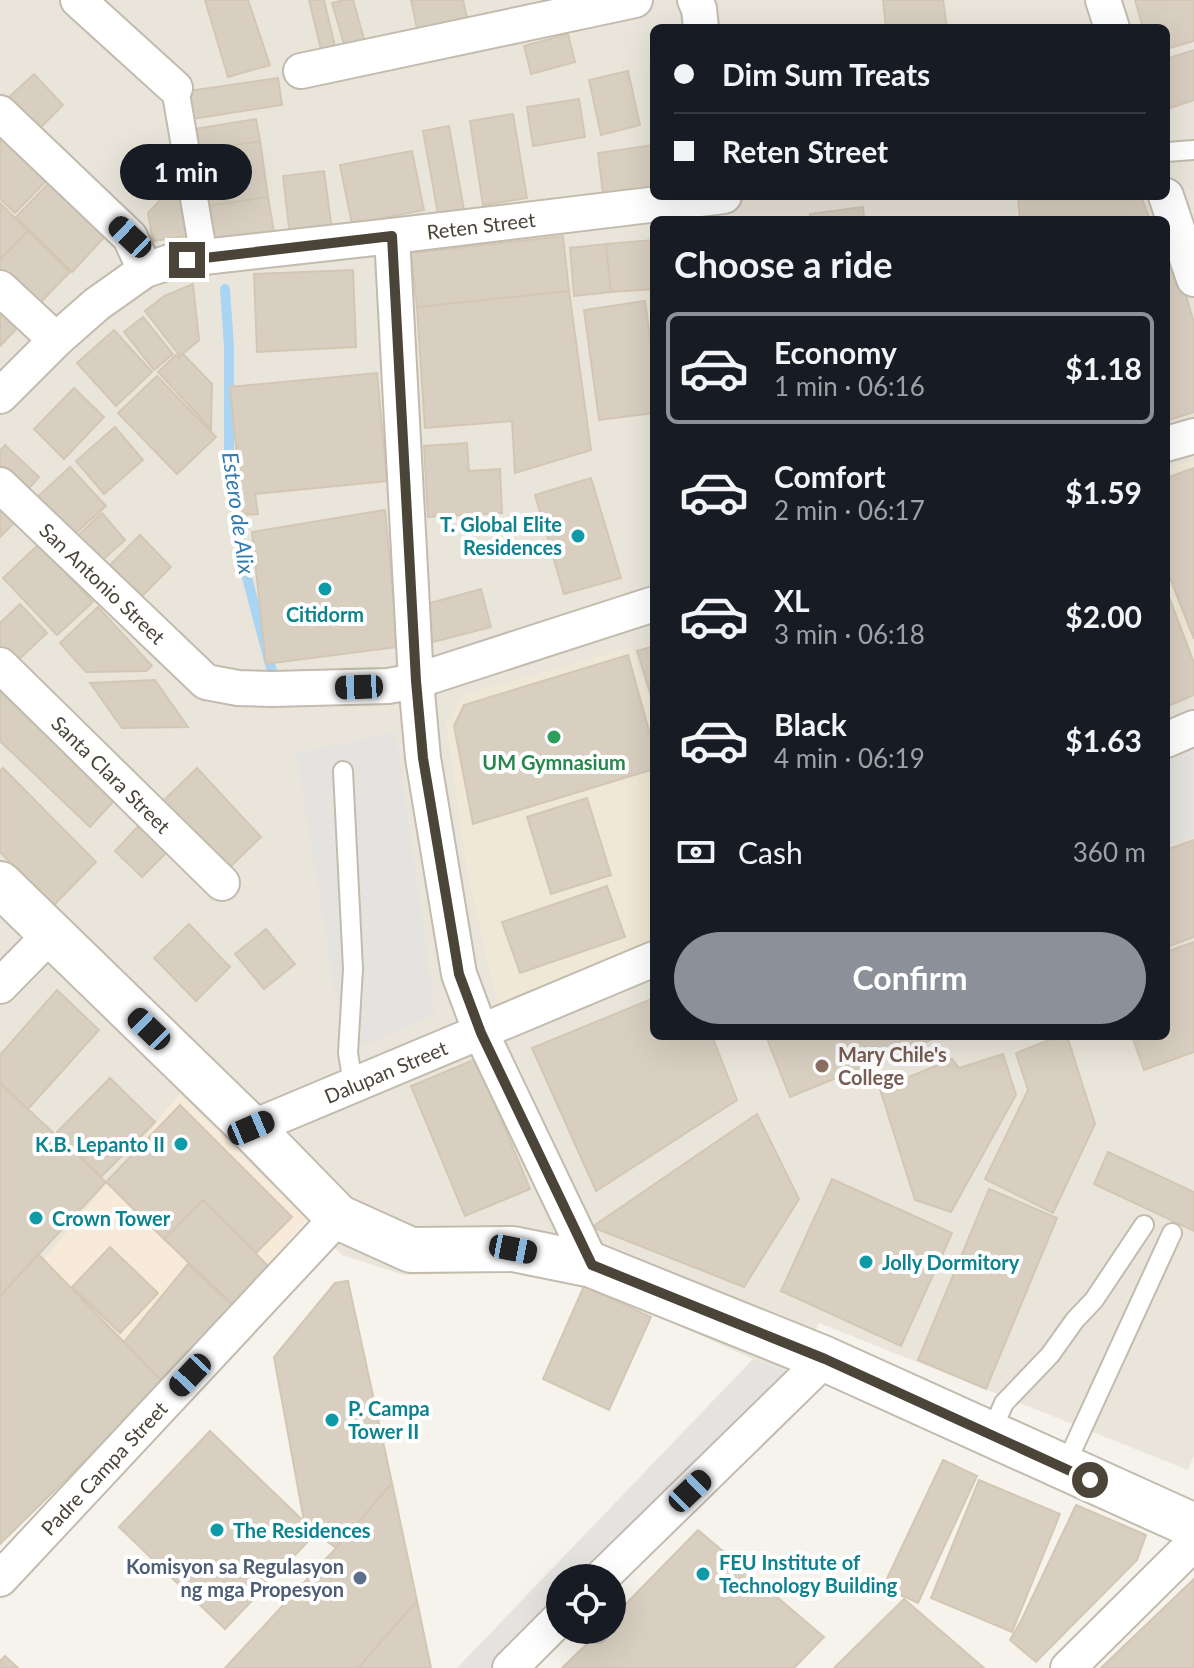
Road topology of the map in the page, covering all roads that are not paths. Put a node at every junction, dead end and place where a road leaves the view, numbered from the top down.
1 (78, 0) edge
2 (635, 0) edge
3 (695, 0) edge
4 (1103, 0) edge
5 (701, 24) edge
6 (1111, 24) edge
7 (301, 71) dead end
8 (175, 88) joint
9 (0, 113) edge
10 (1194, 150) edge
11 (1170, 152) edge
12 (689, 200) edge
13 (1167, 200) edge
14 (392, 236) junction
15 (204, 257) junction
16 (145, 270) junction
17 (1194, 279) edge
18 (0, 288) edge
19 (56, 340) junction
20 (0, 396) edge
21 (1194, 436) edge
22 (1170, 443) edge
23 (0, 485) edge
24 (650, 605) edge
25 (0, 665) edge
26 (416, 681) junction
27 (1194, 728) edge
28 (1170, 738) edge
29 (343, 771) dead end
30 (222, 883) dead end
31 (0, 884) edge
32 (51, 934) junction
33 (650, 961) edge
34 (0, 986) edge
35 (481, 1033) junction
36 (353, 1084) junction
37 (251, 1128) junction
38 (338, 1217) junction
39 (1144, 1225) dead end
40 (1172, 1233) dead end
41 (592, 1265) junction
42 (825, 1359) junction
43 (990, 1435) junction
44 (1064, 1468) junction
45 (1194, 1526) edge
46 (1194, 1543) edge
47 (615, 1564) edge
48 (0, 1579) edge
49 (546, 1632) edge
50 (510, 1668) edge
51 (1068, 1668) edge

1 - 8 street
2 - 7 street
3 - 5 street
4 - 6 street
8 - 15 street
9 - 16 street
10 - 11 lane
12 - 14 street, Reten Street
13 - 17 street
14 - 15 street, Reten Street
14 - 26 street
15 - 16 street, Reten Street
16 - 19 street
18 - 19 street
19 - 20 street
21 - 22 street
23 - 26 street, San Antonio Street
24 - 26 street
25 - 30 street, Santa Clara Street
26 - 35 street
27 - 28 street
29 - 36 lane
31 - 32 street
32 - 34 street
32 - 37 street
33 - 35 street, Dalupan Street
35 - 36 street, Dalupan Street
35 - 41 street
36 - 37 street, Dalupan Street
37 - 38 street
38 - 41 street
38 - 48 street, Padre Campa Street
39 - 43 lane
40 - 44 lane
41 - 42 street
42 - 43 street
42 - 47 street
43 - 44 street
44 - 45 street
46 - 51 street
49 - 50 street

